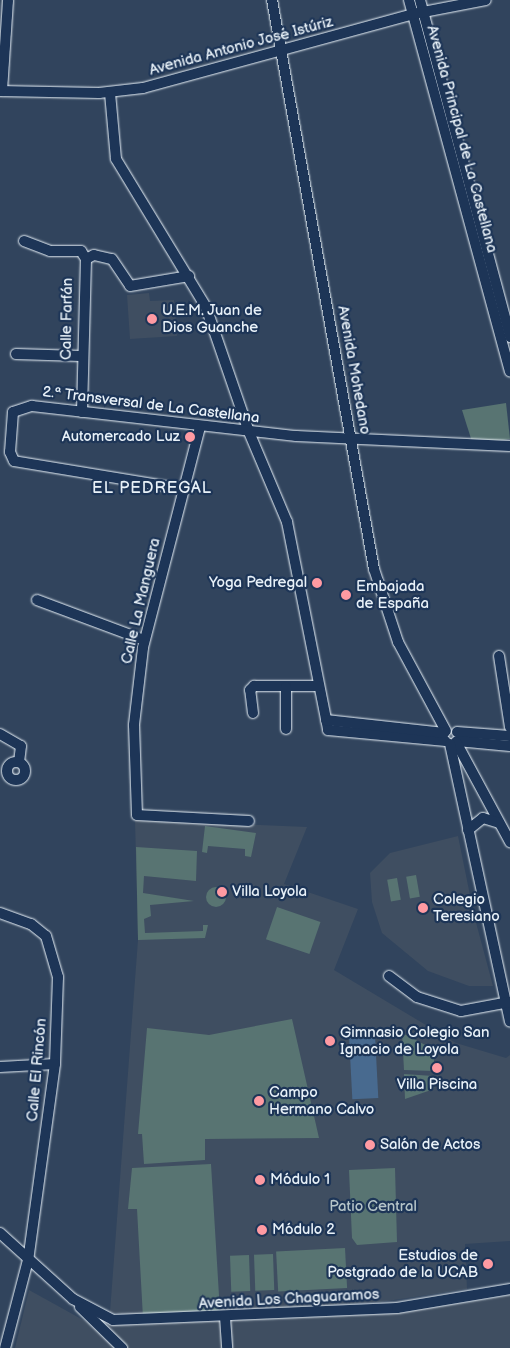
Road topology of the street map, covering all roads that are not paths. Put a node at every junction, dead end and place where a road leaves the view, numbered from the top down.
1 (8, 0) edge
2 (272, 0) edge
3 (409, 0) edge
4 (420, 0) edge
5 (486, 0) edge
6 (418, 13) junction
7 (282, 50) junction
8 (1, 91) edge
9 (110, 93) junction
10 (24, 241) dead end
11 (86, 259) junction
12 (190, 276) junction
13 (510, 337) edge
14 (16, 354) dead end
15 (80, 356) junction
16 (510, 372) edge
17 (82, 412) junction
18 (200, 427) junction
19 (249, 432) junction
20 (350, 437) junction
21 (510, 446) edge
22 (183, 489) junction
23 (37, 600) dead end
24 (144, 640) junction
25 (499, 656) dead end
26 (319, 686) junction
27 (286, 687) junction
28 (252, 713) dead end
29 (510, 727) edge
30 (286, 729) dead end
31 (0, 734) edge
32 (510, 736) edge
33 (451, 738) junction
34 (510, 746) edge
35 (19, 762) dead end
36 (248, 821) dead end
37 (499, 823) junction
38 (468, 830) junction
39 (510, 842) edge
40 (0, 913) edge
41 (389, 976) dead end
42 (507, 1001) edge
43 (510, 1022) edge
44 (55, 1064) junction
45 (0, 1067) edge
46 (0, 1233) edge
47 (28, 1260) junction
48 (510, 1289) edge
49 (73, 1299) junction
50 (225, 1317) junction
51 (113, 1320) junction
52 (113, 1337) junction
53 (4, 1345) edge
54 (122, 1348) edge
55 (226, 1348) edge

1 - 8 street
2 - 7 street, Avenida Mohedano
3 - 6 street, Avenida Principal de La Castellana
4 - 6 street, Avenida Principal de La Castellana
5 - 6 street, Avenida Antonio José Istúriz
6 - 7 street, Avenida Antonio José Istúriz
6 - 13 street, Avenida Principal de La Castellana
6 - 16 street, Avenida Principal de La Castellana
7 - 9 street, Avenida Antonio José Istúriz
7 - 20 street, Avenida Mohedano
8 - 9 street, Avenida Antonio José Istúriz
9 - 12 street
10 - 11 street
11 - 12 street, Calle Farfán
11 - 15 street, Calle Farfán
12 - 19 street
14 - 15 street
15 - 17 street, Calle Farfán
17 - 18 street, 2.ª Transversal de La Castellana
17 - 22 street, 2.ª Transversal de La Castellana
18 - 19 street, 2.ª Transversal de La Castellana
18 - 22 street, Calle La Manguera
19 - 20 street, 2.ª Transversal de La Castellana
19 - 26 street
20 - 21 street, 2.ª Transversal de La Castellana
20 - 33 street, Avenida Mohedano
22 - 24 street, Calle La Manguera
23 - 24 street
24 - 36 street, Calle La Manguera
25 - 29 street
26 - 27 street
26 - 33 street
27 - 28 street
27 - 30 street
31 - 35 street
32 - 33 street
33 - 34 street
33 - 37 street, Avenida Mohedano
33 - 38 street
37 - 38 street
37 - 39 street, Avenida Mohedano
38 - 42 street
40 - 44 street, Calle El Rincón
41 - 42 street
42 - 43 street
44 - 45 street
44 - 47 street, Calle El Rincón
46 - 47 street
47 - 49 street
47 - 53 street, Calle El Rincón
48 - 50 street, Avenida Los Chaguaramos
49 - 51 street, Avenida Los Chaguaramos
49 - 52 street
50 - 51 street, Avenida Los Chaguaramos
50 - 55 street
51 - 52 street
52 - 54 street

